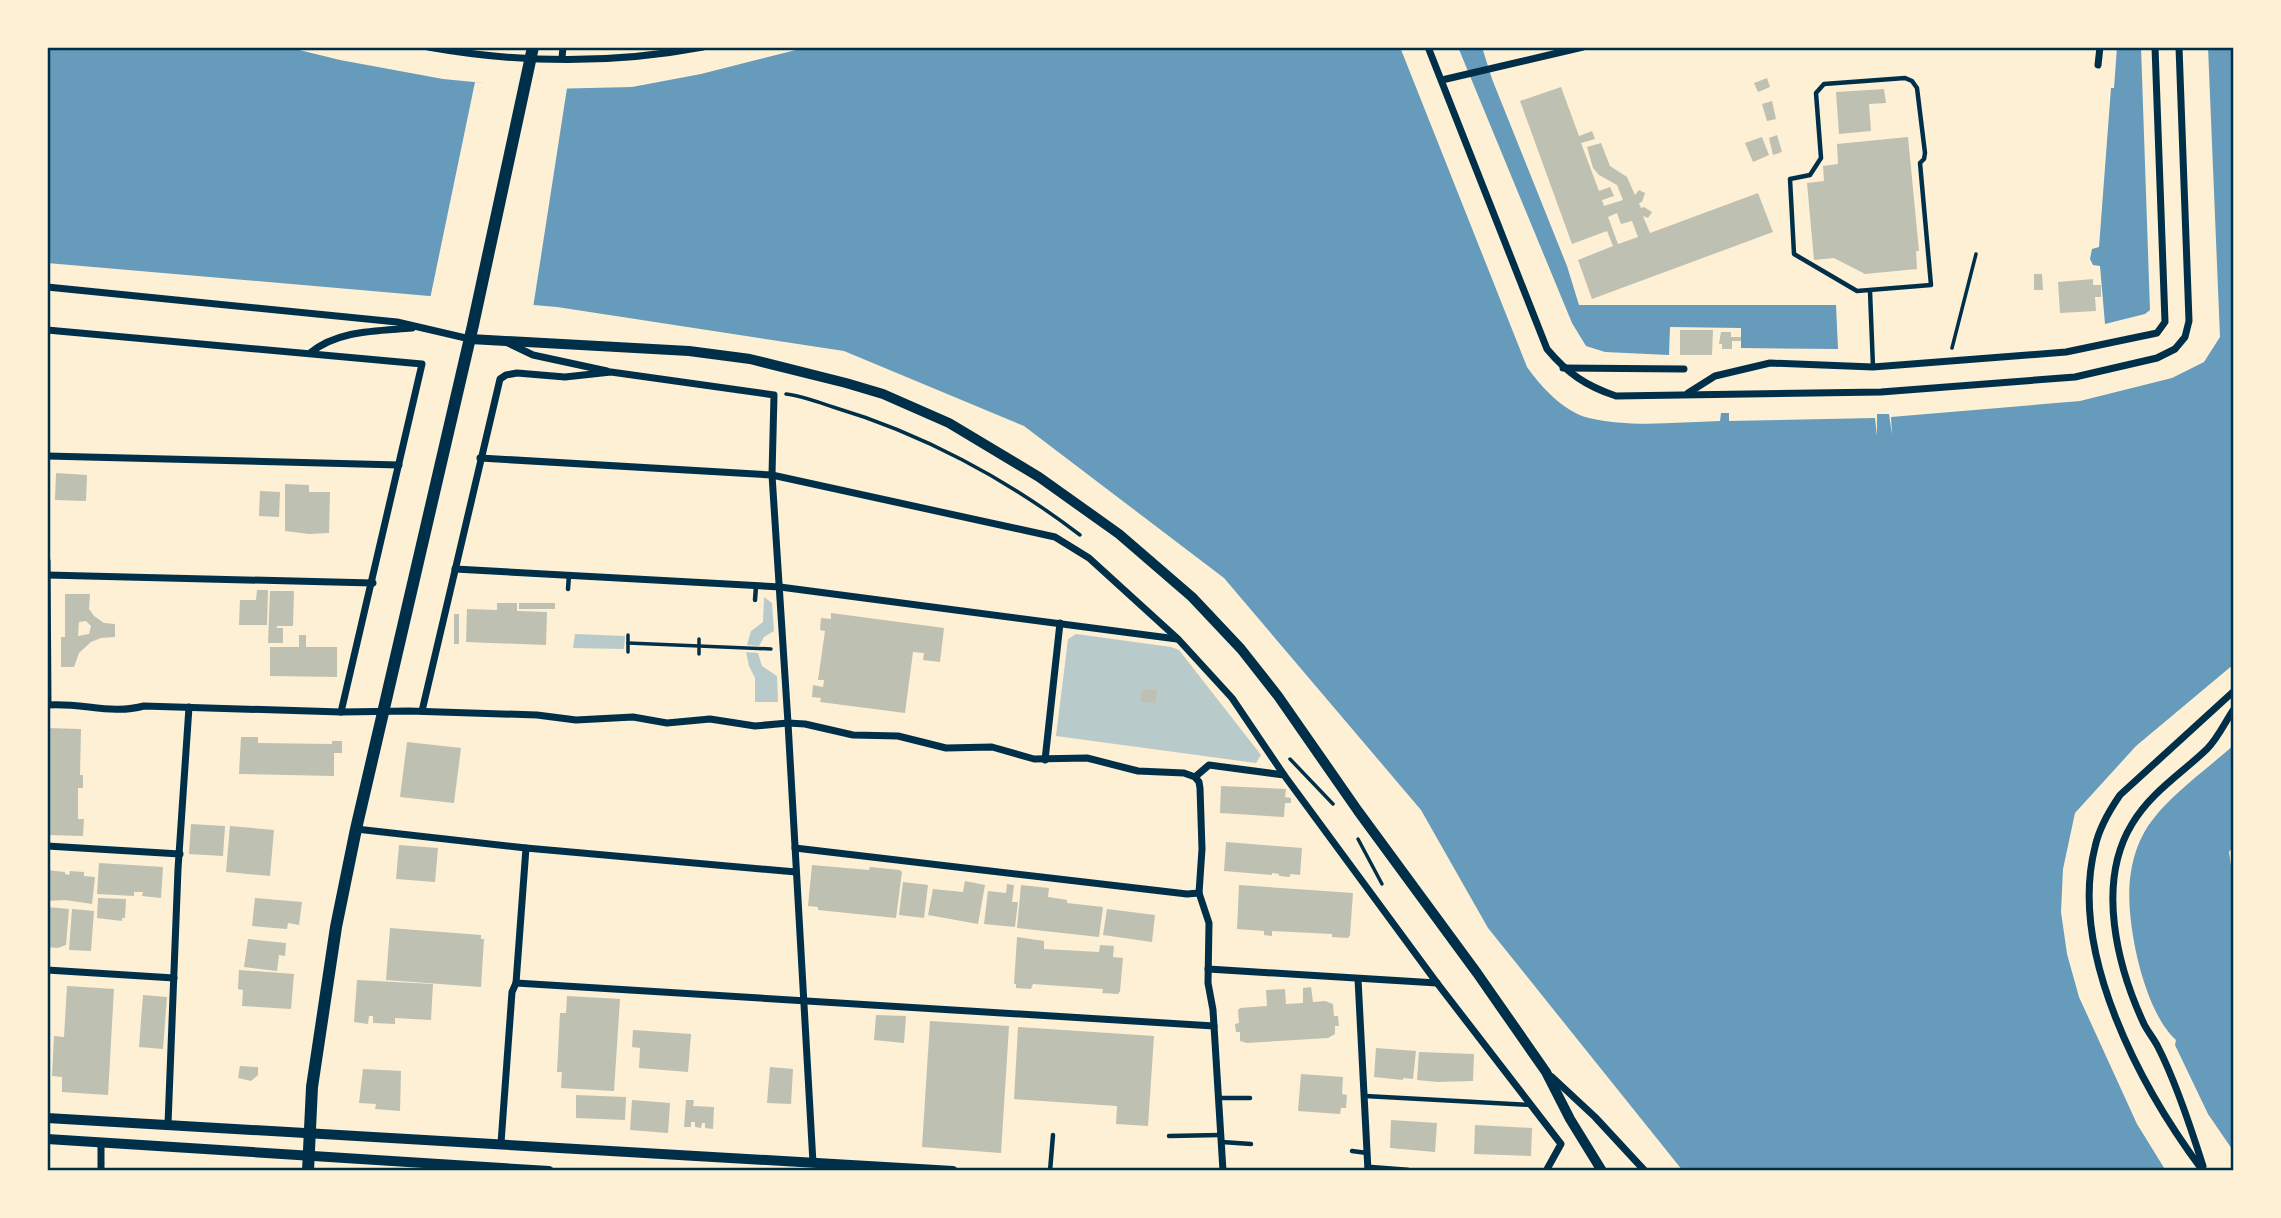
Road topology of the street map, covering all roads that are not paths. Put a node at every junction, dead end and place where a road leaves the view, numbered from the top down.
1 (428, 47) edge
2 (563, 47) edge
3 (703, 47) edge
4 (1428, 47) edge
5 (1583, 47) edge
6 (2100, 47) edge
7 (2155, 47) edge
8 (2179, 47) edge
9 (531, 52) edge
10 (562, 58) junction
11 (2098, 65) dead end
12 (1442, 80) junction
13 (47, 287) edge
14 (1870, 291) junction
15 (416, 328) junction
16 (47, 330) edge
17 (470, 339) junction
18 (504, 341) junction
19 (309, 353) junction
20 (1874, 367) junction
21 (1563, 368) junction
22 (1684, 369) dead end
23 (611, 372) junction
24 (1686, 394) junction
25 (47, 456) edge
26 (480, 458) junction
27 (399, 465) junction
28 (772, 475) junction
29 (47, 561) edge
30 (455, 569) junction
31 (47, 575) edge
32 (569, 575) junction
33 (373, 583) junction
34 (756, 586) junction
35 (780, 587) junction
36 (568, 589) dead end
37 (755, 600) dead end
38 (1059, 622) junction
39 (1178, 639) junction
40 (2234, 691) edge
41 (48, 705) edge
42 (190, 707) junction
43 (2234, 709) edge
44 (422, 711) junction
45 (341, 712) junction
46 (382, 713) junction
47 (788, 723) junction
48 (1045, 760) junction
49 (1284, 775) junction
50 (1195, 777) junction
51 (356, 829) junction
52 (47, 846) edge
53 (526, 848) junction
54 (795, 848) junction
55 (180, 854) junction
56 (796, 872) junction
57 (1199, 894) junction
58 (1208, 969) junction
59 (47, 970) edge
60 (174, 978) junction
61 (1358, 979) junction
62 (516, 983) junction
63 (1437, 984) junction
64 (803, 1000) junction
65 (1214, 1026) junction
66 (1546, 1072) junction
67 (1364, 1096) junction
68 (1250, 1097) dead end
69 (1219, 1098) junction
70 (1531, 1105) junction
71 (47, 1118) edge
72 (168, 1124) junction
73 (310, 1132) junction
74 (1053, 1135) dead end
75 (1169, 1136) dead end
76 (47, 1139) edge
77 (1221, 1139) junction
78 (101, 1142) junction
79 (501, 1143) junction
80 (1251, 1144) dead end
81 (1352, 1151) dead end
82 (1367, 1153) junction
83 (309, 1157) junction
84 (813, 1163) junction
85 (1368, 1169) edge
86 (101, 1171) edge
87 (308, 1171) edge
88 (549, 1171) edge
89 (953, 1171) edge
90 (1050, 1171) edge
91 (1223, 1171) edge
92 (1408, 1171) edge
93 (1546, 1171) edge
94 (1602, 1171) edge
95 (1645, 1171) edge
96 (2204, 1171) edge

1 - 9 street
2 - 10 street
3 - 10 street
4 - 12 street
5 - 12 street
6 - 11 street
7 - 20 street
8 - 24 street
9 - 10 street
9 - 17 main road
12 - 21 street
13 - 15 street
14 - 14 lane
14 - 20 lane
15 - 17 street
15 - 19 street
16 - 19 street
17 - 18 street
17 - 46 main road
18 - 23 street
18 - 66 street
19 - 27 street
20 - 24 street
21 - 22 street
21 - 24 street
23 - 26 street
23 - 28 street
25 - 27 street
26 - 28 street
26 - 30 street
27 - 33 street
28 - 35 street
28 - 39 street
29 - 31 street
30 - 32 street
30 - 44 street
31 - 33 street
31 - 41 street
32 - 34 street
32 - 36 lane
33 - 45 street
34 - 35 street
34 - 37 lane
35 - 38 street
35 - 47 street
38 - 39 street
38 - 48 street
39 - 49 street
40 - 96 street
41 - 42 street
42 - 45 street
42 - 55 street
43 - 96 street
44 - 46 street
44 - 47 street
45 - 46 street
46 - 51 main road
47 - 48 street
47 - 54 street
48 - 50 street
49 - 50 street
49 - 63 street
50 - 57 street
51 - 53 street
51 - 73 main road
52 - 55 street
53 - 56 street
53 - 62 street
54 - 56 street
54 - 57 street
55 - 60 street
56 - 64 street
57 - 58 street
58 - 61 street
58 - 65 street
59 - 60 street
60 - 72 street
61 - 63 street
61 - 67 street
62 - 64 street
62 - 79 street
63 - 70 street
64 - 65 street
64 - 84 street
65 - 69 street
66 - 94 street
66 - 95 street
67 - 70 lane
67 - 82 street
68 - 69 lane
69 - 77 street
70 - 93 street
71 - 72 street
72 - 73 street
73 - 79 street
73 - 83 main road
74 - 90 lane
75 - 77 lane
76 - 78 street
77 - 80 lane
77 - 91 street
78 - 83 street
78 - 86 street
79 - 84 street
81 - 82 lane
82 - 85 street
83 - 87 main road
83 - 88 street
84 - 89 street
85 - 92 street

